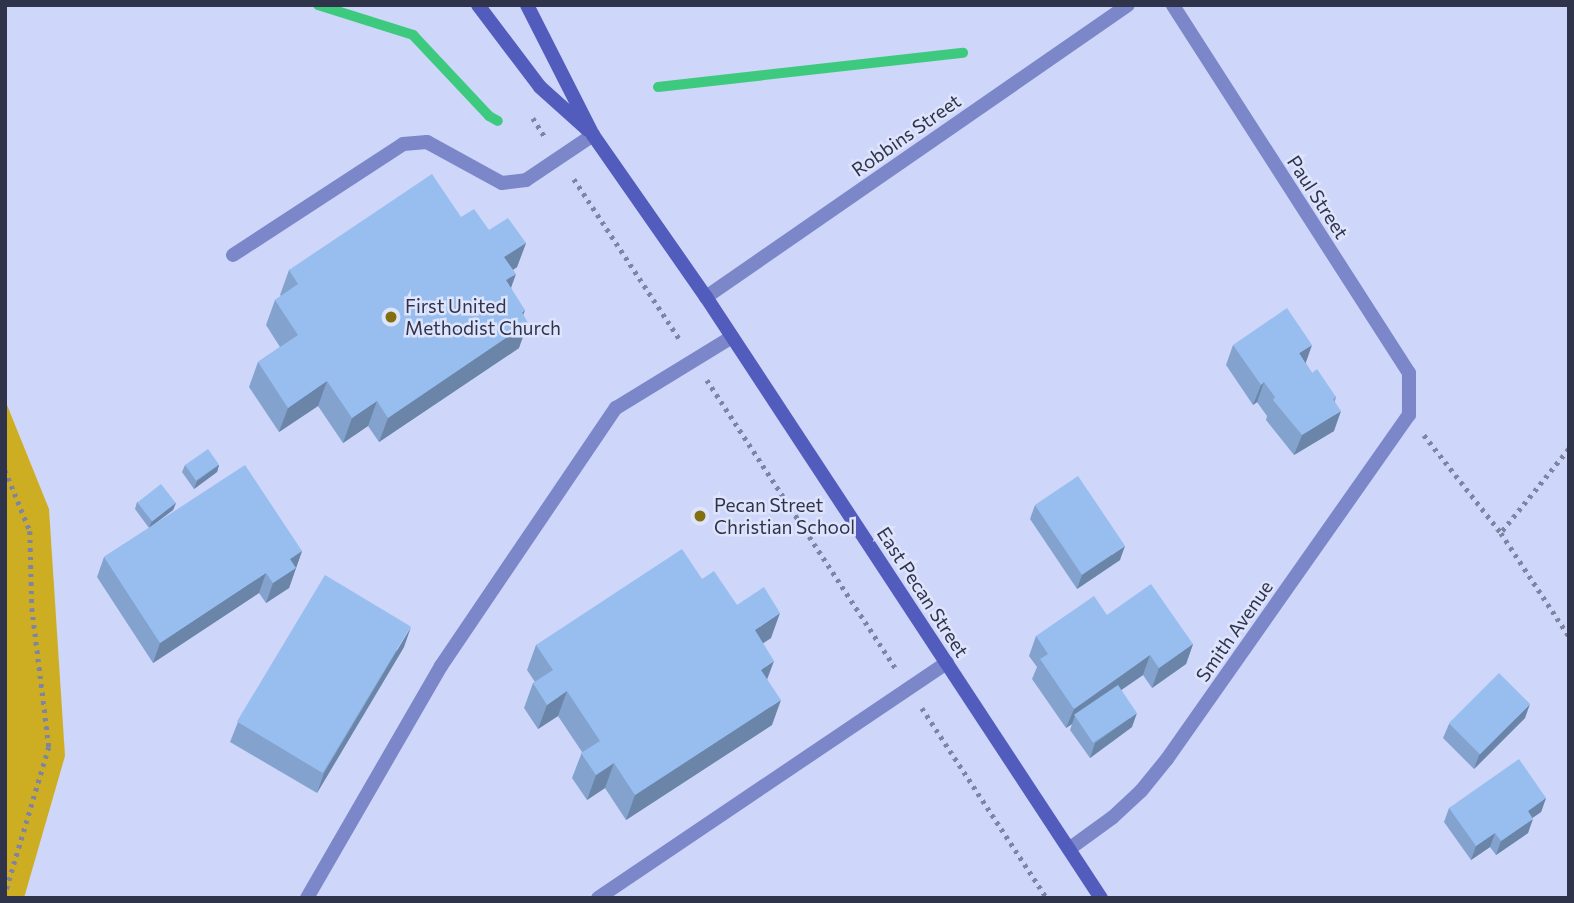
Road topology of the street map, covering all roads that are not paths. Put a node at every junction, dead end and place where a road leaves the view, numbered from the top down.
1 (478, 5) edge
2 (527, 5) edge
3 (1128, 5) edge
4 (1173, 5) edge
5 (593, 135) junction
6 (233, 255) dead end
7 (705, 297) junction
8 (732, 337) junction
9 (1409, 415) joint
10 (947, 663) junction
11 (1069, 849) junction
12 (306, 898) edge
13 (597, 898) edge
14 (1101, 898) edge

1 - 5 main road, East Pecan Street
2 - 5 main road, East Pecan Street
3 - 7 street, Robbins Street
4 - 9 street, Paul Street
5 - 6 street
5 - 7 main road, East Pecan Street
7 - 8 main road, East Pecan Street
8 - 10 main road, East Pecan Street
8 - 12 street
9 - 11 street, Smith Avenue
10 - 11 main road, East Pecan Street
10 - 13 street
11 - 14 main road, East Pecan Street

